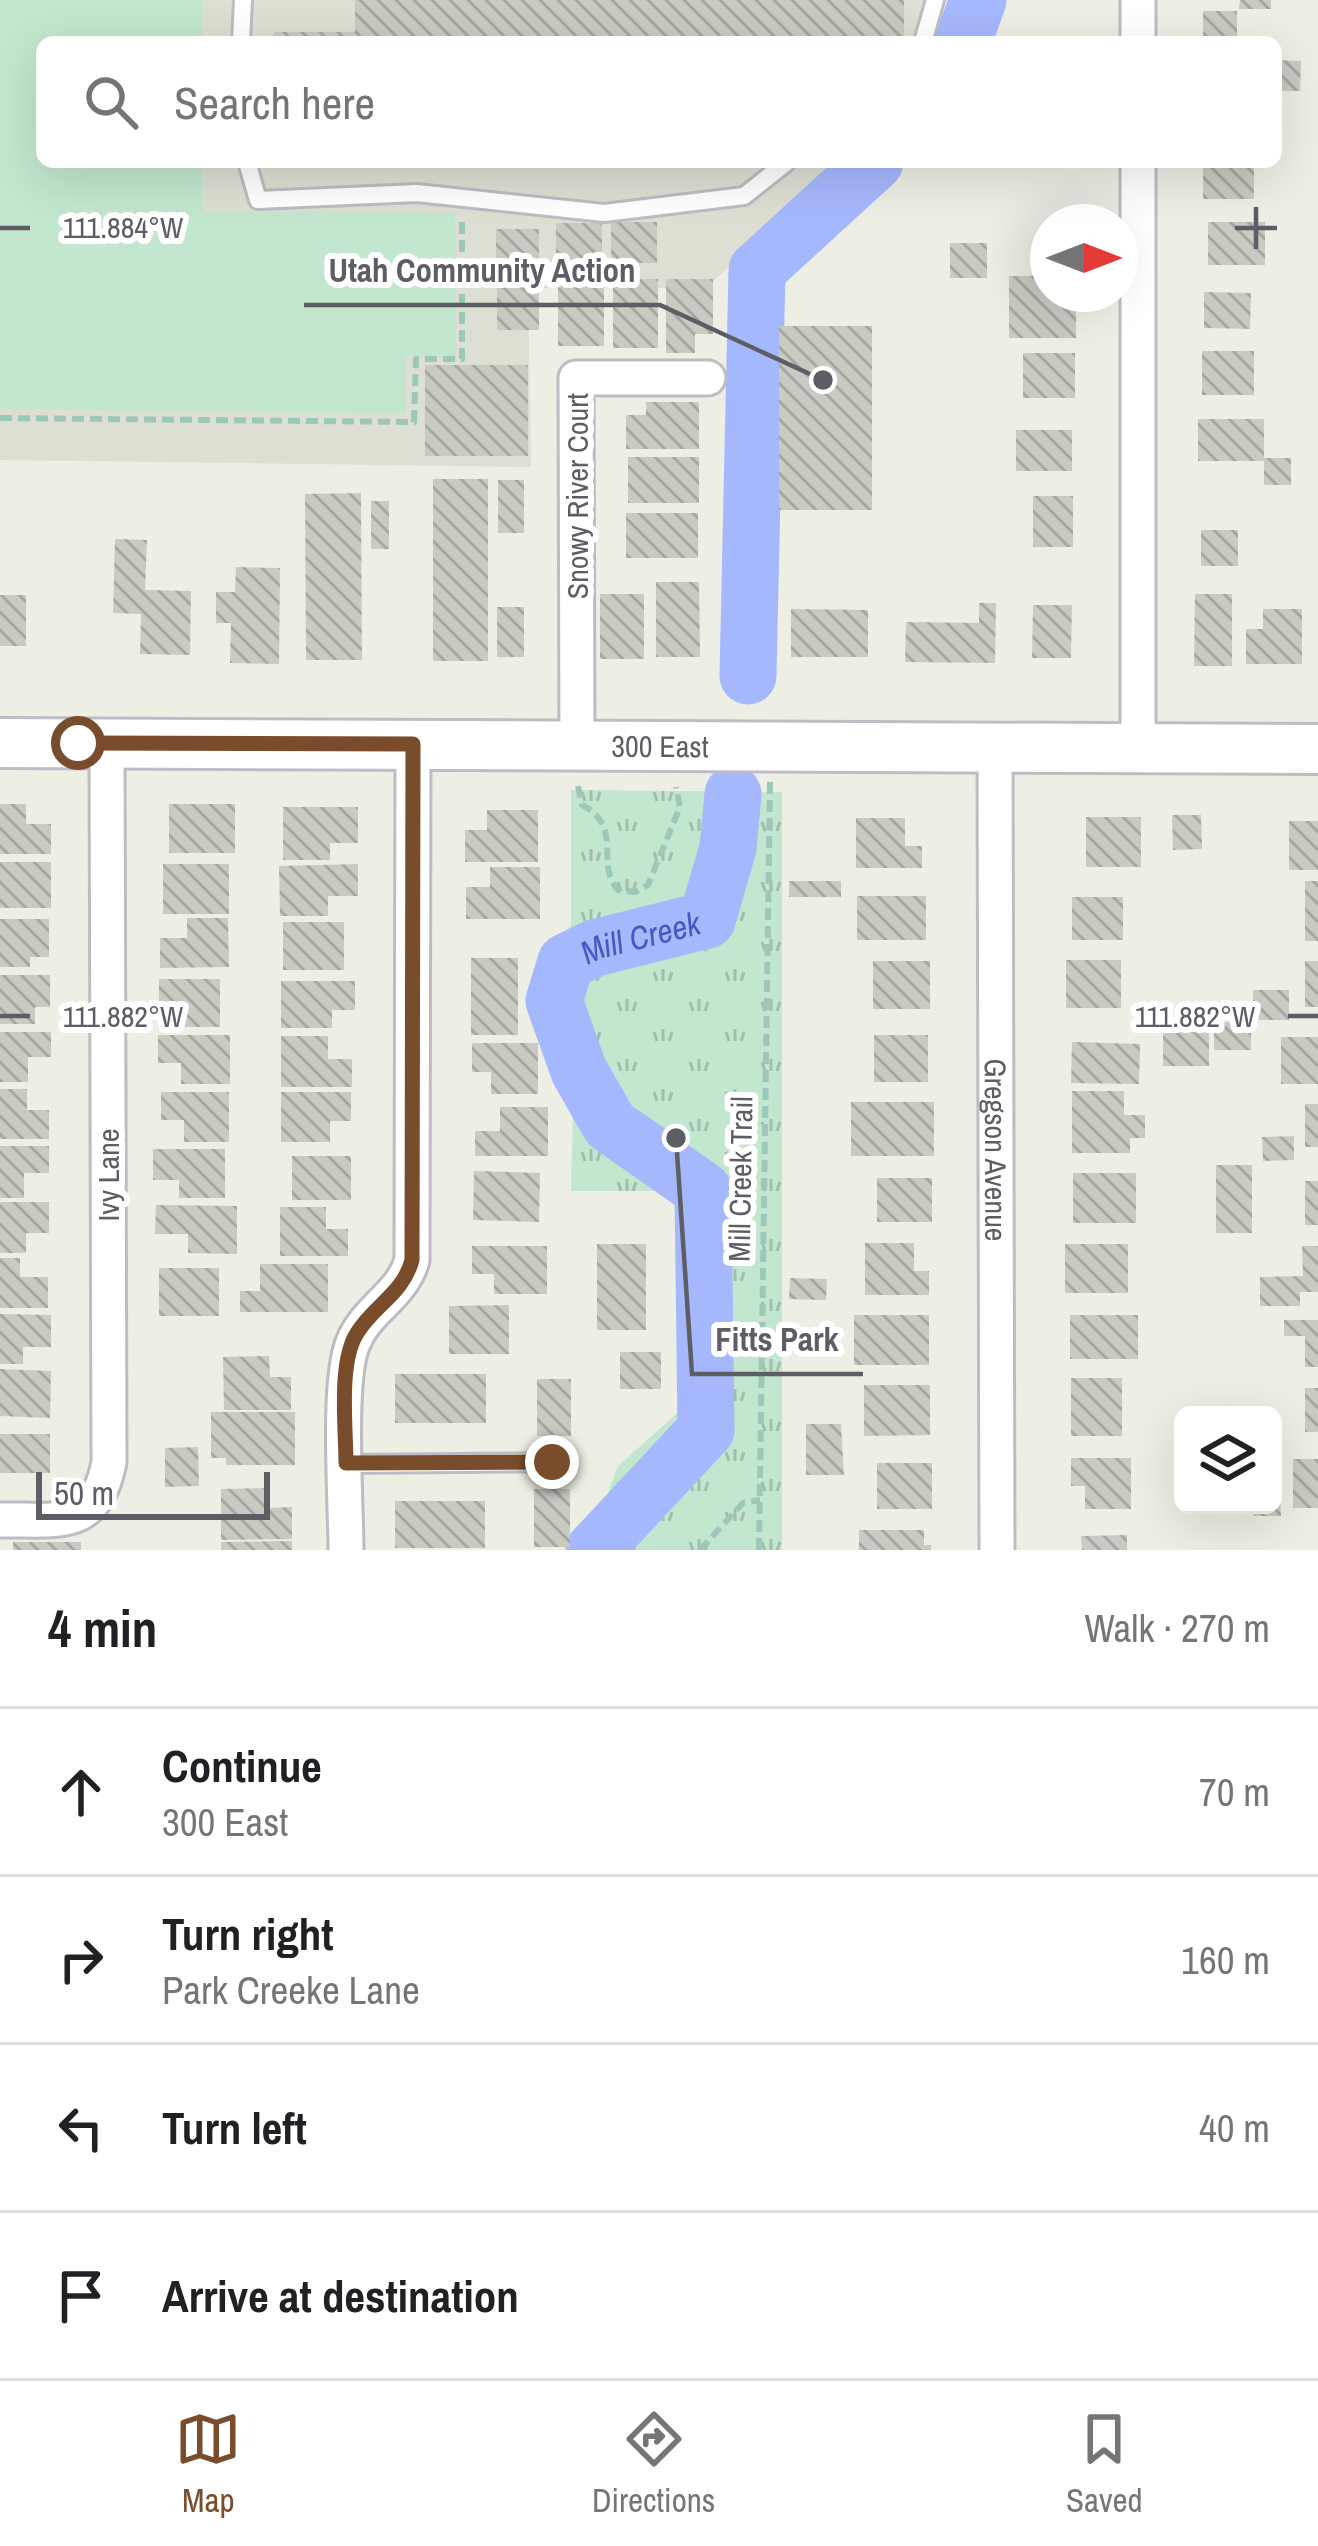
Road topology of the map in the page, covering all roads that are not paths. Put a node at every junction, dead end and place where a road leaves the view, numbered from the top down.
1 (243, 0) edge
2 (935, 0) edge
3 (1138, 0) edge
4 (241, 36) edge
5 (925, 36) edge
6 (1138, 36) edge
7 (249, 168) edge
8 (779, 168) edge
9 (1138, 168) edge
10 (708, 378) dead end
11 (0, 742) edge
12 (107, 744) junction
13 (413, 744) junction
14 (995, 748) junction
15 (1138, 748) junction
16 (1318, 749) edge
17 (578, 765) junction
18 (552, 1462) dead end
19 (346, 1463) junction
20 (0, 1520) edge
21 (346, 1550) edge
22 (998, 1550) edge

1 - 4 lane
2 - 5 lane
3 - 6 street
7 - 8 lane
9 - 15 street
10 - 17 street, Snowy River Court
11 - 12 street, 300 East
12 - 13 street, 300 East
12 - 20 street, Ivy Lane
13 - 17 street, 300 East
13 - 19 street
14 - 15 street, 300 East
14 - 17 street, 300 East
14 - 22 street, Gregson Avenue
15 - 16 street, 300 East
18 - 19 lane
19 - 21 street

